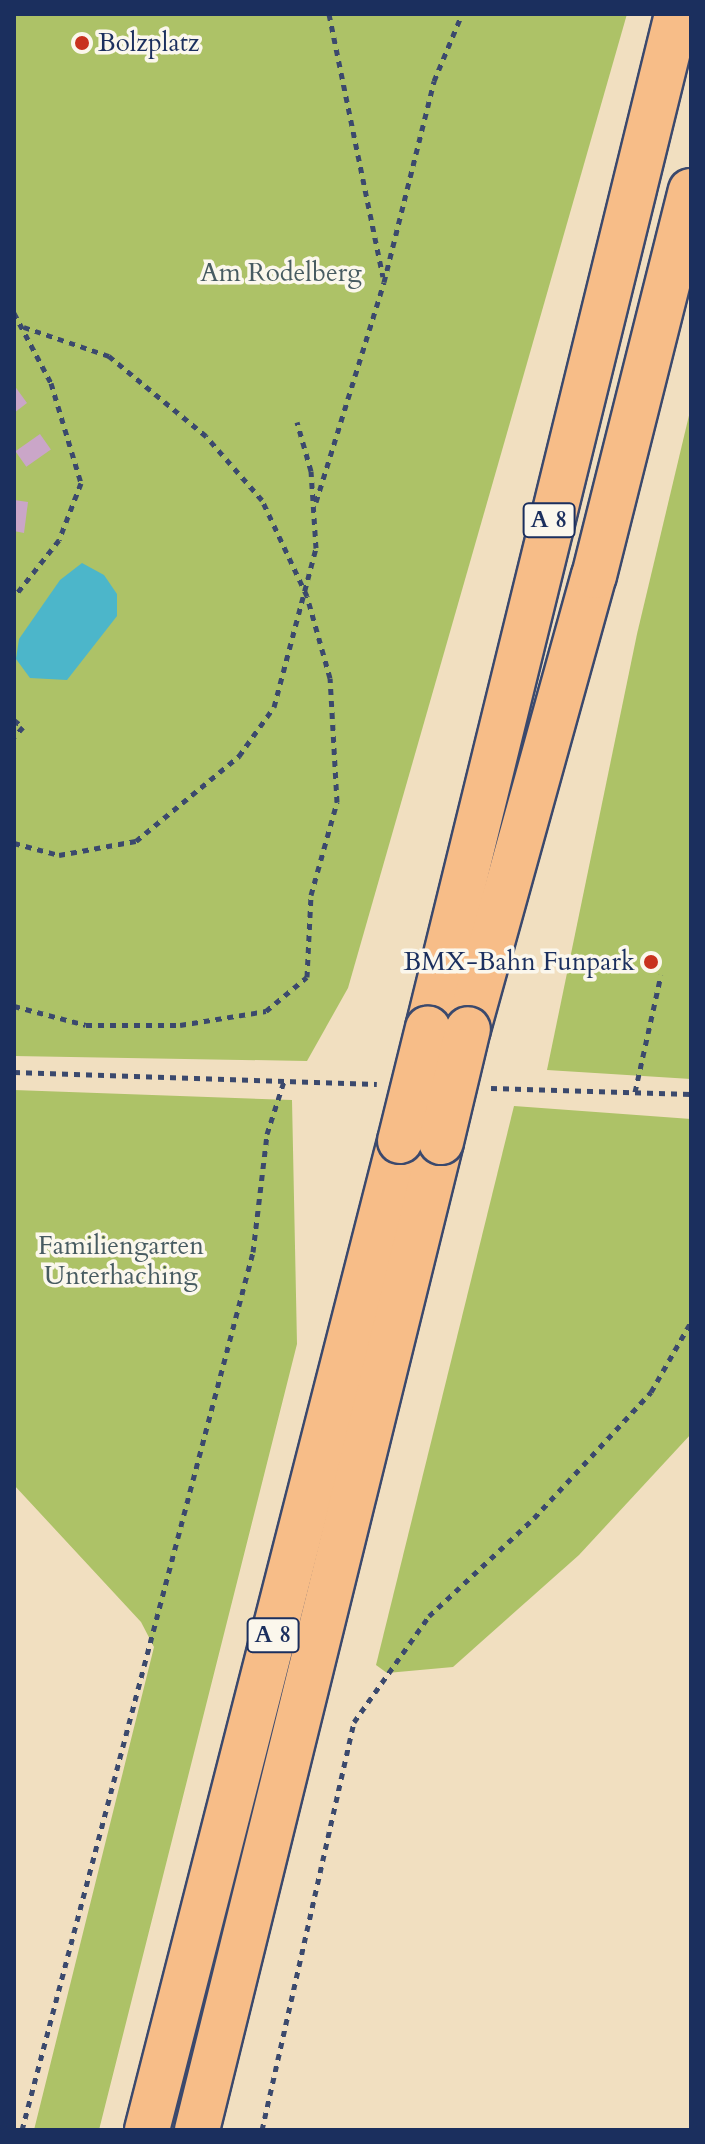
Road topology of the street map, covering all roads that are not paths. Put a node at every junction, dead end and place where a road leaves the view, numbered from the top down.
1 (677, 14) edge
2 (691, 191) edge
3 (448, 1029) junction
4 (420, 1142) junction
5 (147, 2130) edge
6 (197, 2130) edge

1 - 3 highway, A 8
2 - 3 highway, A 8
3 - 4 highway, A 8, bridge
4 - 5 highway, A 8
4 - 6 highway, A 8

